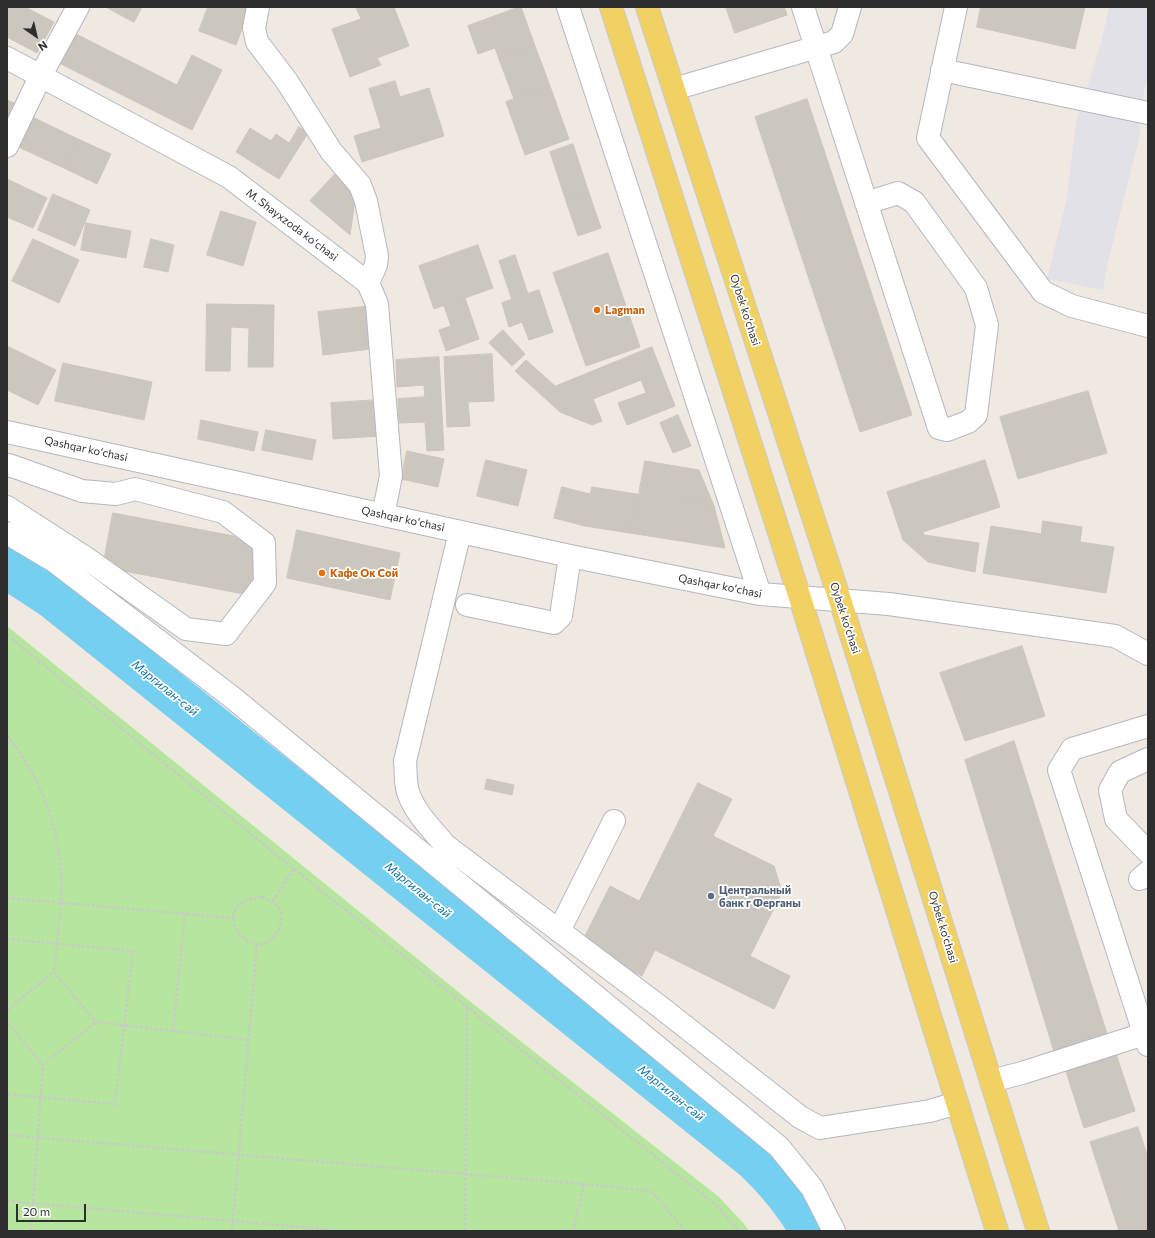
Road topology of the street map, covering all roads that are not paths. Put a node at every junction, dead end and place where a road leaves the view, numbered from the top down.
1 (78, 7) edge
2 (258, 7) edge
3 (568, 7) edge
4 (611, 7) edge
5 (647, 7) edge
6 (803, 7) edge
7 (850, 7) edge
8 (956, 7) edge
9 (816, 47) junction
10 (7, 58) edge
11 (942, 70) junction
12 (41, 75) junction
13 (674, 89) junction
14 (1148, 113) edge
15 (7, 146) edge
16 (866, 203) junction
17 (368, 283) junction
18 (1148, 326) edge
19 (7, 432) edge
20 (137, 460) junction
21 (7, 466) edge
22 (135, 489) junction
23 (7, 507) edge
24 (383, 515) junction
25 (460, 532) junction
26 (7, 533) edge
27 (570, 556) junction
28 (760, 594) junction
29 (800, 598) junction
30 (840, 600) junction
31 (467, 605) dead end
32 (1148, 654) edge
33 (1148, 726) edge
34 (1148, 758) edge
35 (614, 821) dead end
36 (1146, 847) edge
37 (559, 931) junction
38 (1146, 1039) edge
39 (991, 1081) junction
40 (957, 1103) junction
41 (834, 1231) edge
42 (997, 1231) edge
43 (1038, 1231) edge

1 - 12 street
2 - 17 street
3 - 28 street
4 - 29 main road
5 - 13 main road, Oybek ko‘chasi
6 - 9 street
7 - 9 street
8 - 11 street
9 - 13 street
9 - 16 street
10 - 12 street, M. Shayxzoda koʻchasi
11 - 14 street
11 - 18 street
12 - 15 street
12 - 17 street, M. Shayxzoda koʻchasi
13 - 30 main road, Oybek ko‘chasi
16 - 16 street
17 - 24 street, M. Shayxzoda koʻchasi
19 - 20 street, Qashqar koʻchasi
20 - 22 street
20 - 24 street, Qashqar koʻchasi
21 - 22 street
22 - 23 street
24 - 25 street, Qashqar koʻchasi
25 - 27 street, Qashqar koʻchasi
25 - 37 street
26 - 41 street
27 - 28 street, Qashqar koʻchasi
27 - 31 street
28 - 29 street, Qashqar koʻchasi
29 - 30 street, Qashqar koʻchasi
29 - 40 main road
30 - 32 street, Qashqar koʻchasi
30 - 39 main road, Oybek ko‘chasi
33 - 38 street
34 - 36 street
35 - 37 street
37 - 40 street
38 - 39 street
39 - 43 main road, Oybek ko‘chasi
40 - 42 main road

